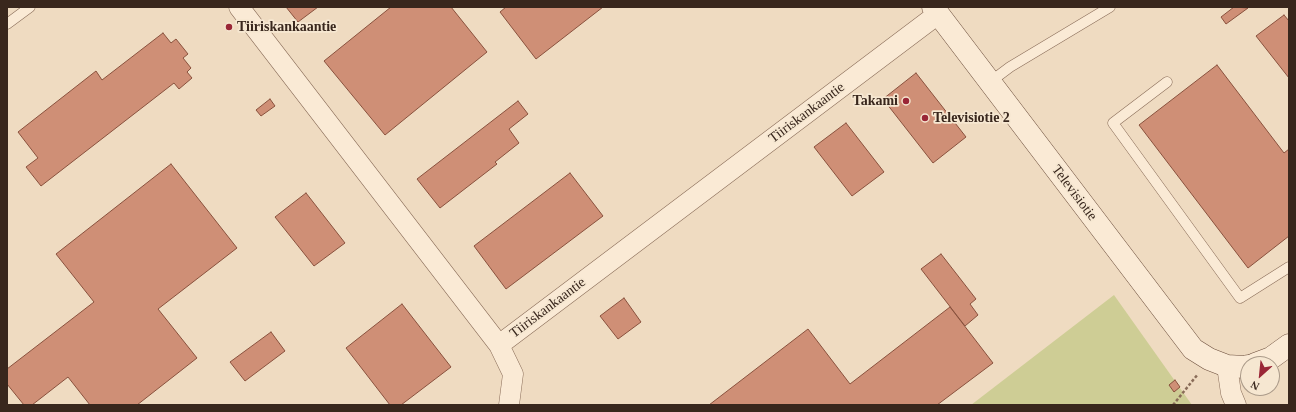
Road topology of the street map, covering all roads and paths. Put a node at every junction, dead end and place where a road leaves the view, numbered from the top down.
1 (30, 7) edge
2 (239, 7) edge
3 (1110, 7) edge
4 (935, 11) edge
5 (7, 24) edge
6 (990, 82) junction
7 (1167, 82) dead end
8 (1289, 268) edge
9 (499, 345) junction
10 (1289, 346) edge
11 (1274, 356) edge
12 (1218, 362) junction
13 (1240, 365) edge
14 (508, 405) edge
15 (1173, 405) edge
16 (1236, 405) edge

1 - 5 lane
2 - 9 street, Tiiriskankaantie
3 - 6 lane
4 - 6 street, Televisiotie
4 - 9 street, Tiiriskankaantie
6 - 12 street, Televisiotie
7 - 8 lane
9 - 14 street
10 - 11 street
12 - 13 street
12 - 15 path
12 - 16 street

